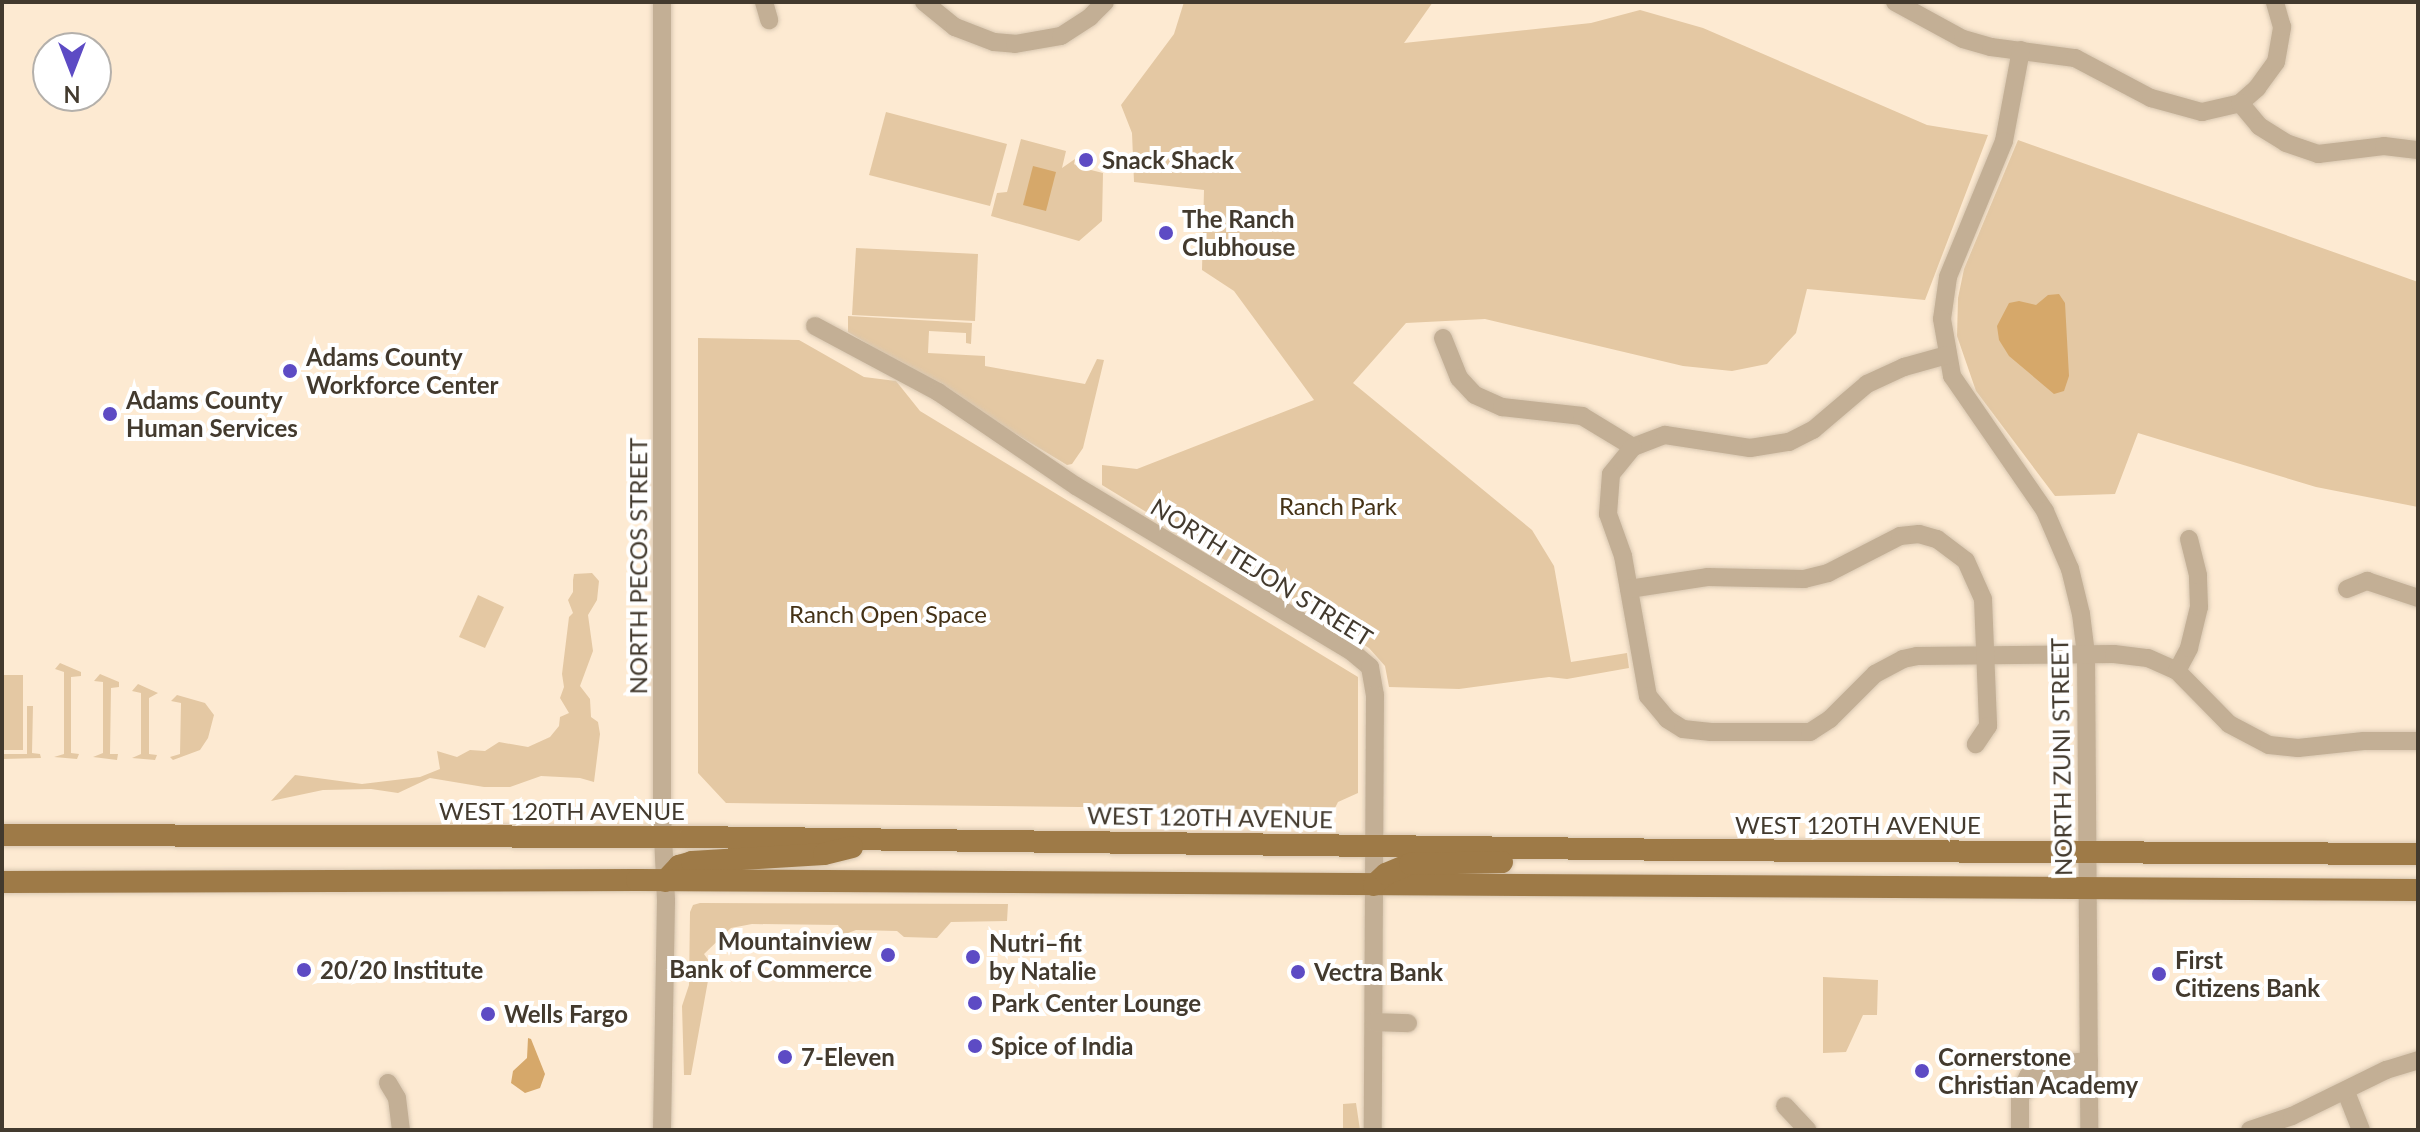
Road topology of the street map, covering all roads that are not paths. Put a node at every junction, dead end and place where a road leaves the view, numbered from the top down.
1 (662, 2) edge
2 (924, 2) edge
3 (1105, 2) edge
4 (1895, 2) edge
5 (2275, 2) edge
6 (1084, 10) edge
7 (2021, 50) junction
8 (2240, 103) junction
9 (2418, 150) edge
10 (815, 326) dead end
11 (1443, 338) dead end
12 (1947, 355) junction
13 (1633, 447) junction
14 (2189, 539) dead end
15 (1629, 589) junction
16 (2347, 589) dead end
17 (2418, 598) edge
18 (1988, 654) junction
19 (2086, 654) junction
20 (2177, 671) junction
21 (2418, 741) edge
22 (1976, 744) dead end
23 (2, 835) edge
24 (662, 837) junction
25 (890, 838) junction
26 (1375, 847) junction
27 (1641, 849) junction
28 (2087, 852) junction
29 (2418, 854) edge
30 (665, 881) junction
31 (2, 882) edge
32 (1374, 885) junction
33 (2088, 889) junction
34 (2418, 890) edge
35 (1374, 1022) junction
36 (1408, 1023) dead end
37 (2418, 1060) edge
38 (2089, 1069) junction
39 (388, 1083) dead end
40 (2346, 1092) junction
41 (1785, 1106) dead end
42 (401, 1130) edge
43 (662, 1130) edge
44 (1373, 1130) edge
45 (1807, 1130) edge
46 (2020, 1130) edge
47 (2089, 1130) edge
48 (2250, 1130) edge
49 (2361, 1130) edge

1 - 24 street, NORTH PECOS STREET
2 - 6 street
3 - 6 street
4 - 7 street
5 - 8 street
7 - 8 street
7 - 12 street, NORTH ZUNI STREET
8 - 9 street
10 - 26 street, NORTH TEJON STREET
11 - 13 street
12 - 13 street
12 - 19 street, NORTH ZUNI STREET
13 - 15 street
14 - 20 street
15 - 18 street
15 - 18 street
16 - 17 street
18 - 19 street
18 - 22 street
19 - 20 street
19 - 28 street, NORTH ZUNI STREET
20 - 21 street
23 - 24 main road, WEST 120TH AVENUE
24 - 25 main road, WEST 120TH AVENUE
24 - 30 street, NORTH PECOS STREET
25 - 26 main road, WEST 120TH AVENUE
25 - 30 main road
26 - 27 main road, WEST 120TH AVENUE
26 - 32 street, NORTH TEJON STREET
27 - 28 main road, WEST 120TH AVENUE
27 - 32 main road
28 - 29 main road, WEST 120TH AVENUE
28 - 33 street, NORTH ZUNI STREET
30 - 31 main road
30 - 32 main road
30 - 43 street, NORTH PECOS STREET
32 - 33 main road
32 - 35 street, NORTH TEJON STREET
33 - 34 main road
33 - 38 street, NORTH ZUNI STREET
35 - 36 street
35 - 44 street, NORTH TEJON STREET
37 - 40 street
38 - 46 street
38 - 47 street, NORTH ZUNI STREET
39 - 42 street
40 - 48 street
40 - 49 street
41 - 45 street

